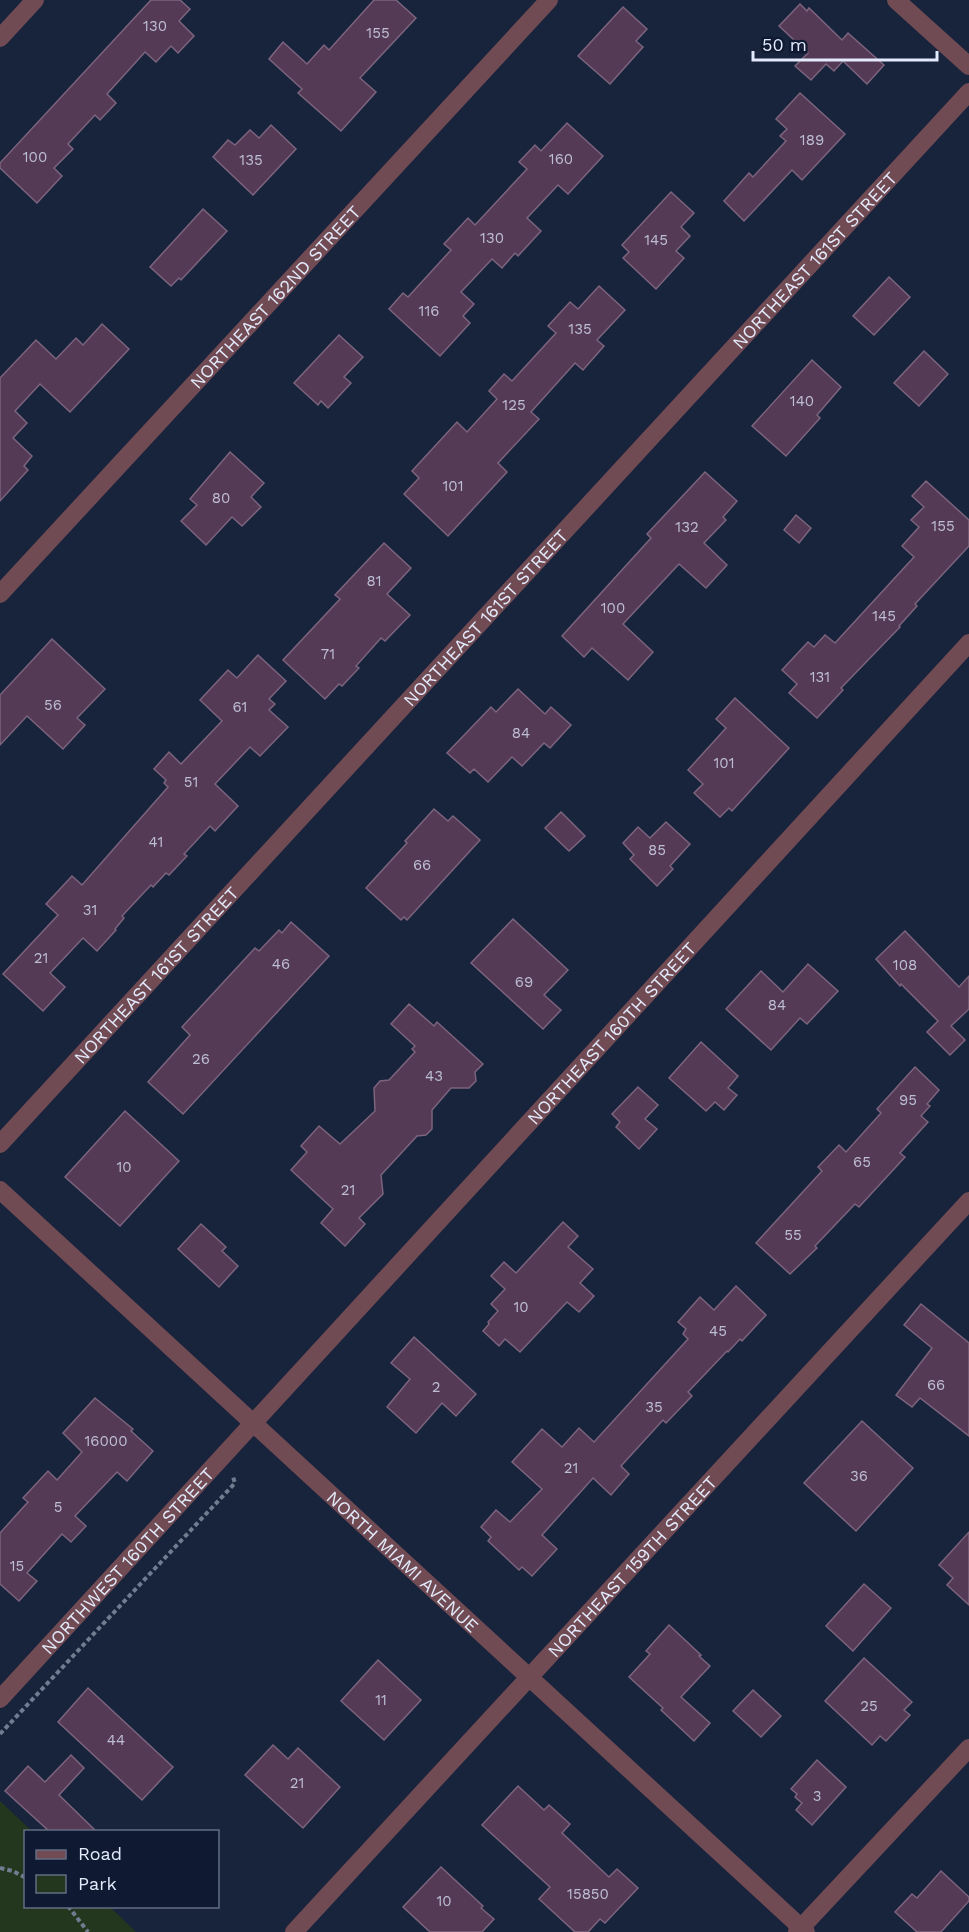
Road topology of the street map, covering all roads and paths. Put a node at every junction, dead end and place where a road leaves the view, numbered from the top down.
1 (35, 0) edge
2 (549, 0) edge
3 (896, 0) edge
4 (0, 38) edge
5 (969, 66) edge
6 (969, 92) edge
7 (0, 594) edge
8 (969, 643) edge
9 (0, 1144) edge
10 (0, 1190) edge
11 (969, 1201) edge
12 (253, 1422) junction
13 (529, 1676) junction
14 (0, 1699) edge
15 (969, 1748) edge
16 (0, 1868) edge
17 (24, 1877) edge
18 (70, 1908) edge
19 (802, 1931) edge
20 (88, 1932) edge
21 (294, 1932) edge

1 - 4 street
2 - 7 street, NORTHEAST 162ND STREET
3 - 5 street
6 - 9 street, NORTHEAST 161ST STREET
8 - 12 street, NORTHEAST 160TH STREET
10 - 12 street, NORTH MIAMI AVENUE
11 - 13 street, NORTHEAST 159TH STREET
12 - 13 street, NORTH MIAMI AVENUE
12 - 14 street, NORTHWEST 160TH STREET
13 - 19 street, NORTH MIAMI AVENUE
13 - 21 street, NORTHEAST 159TH STREET
15 - 19 street
16 - 17 path
18 - 20 path

